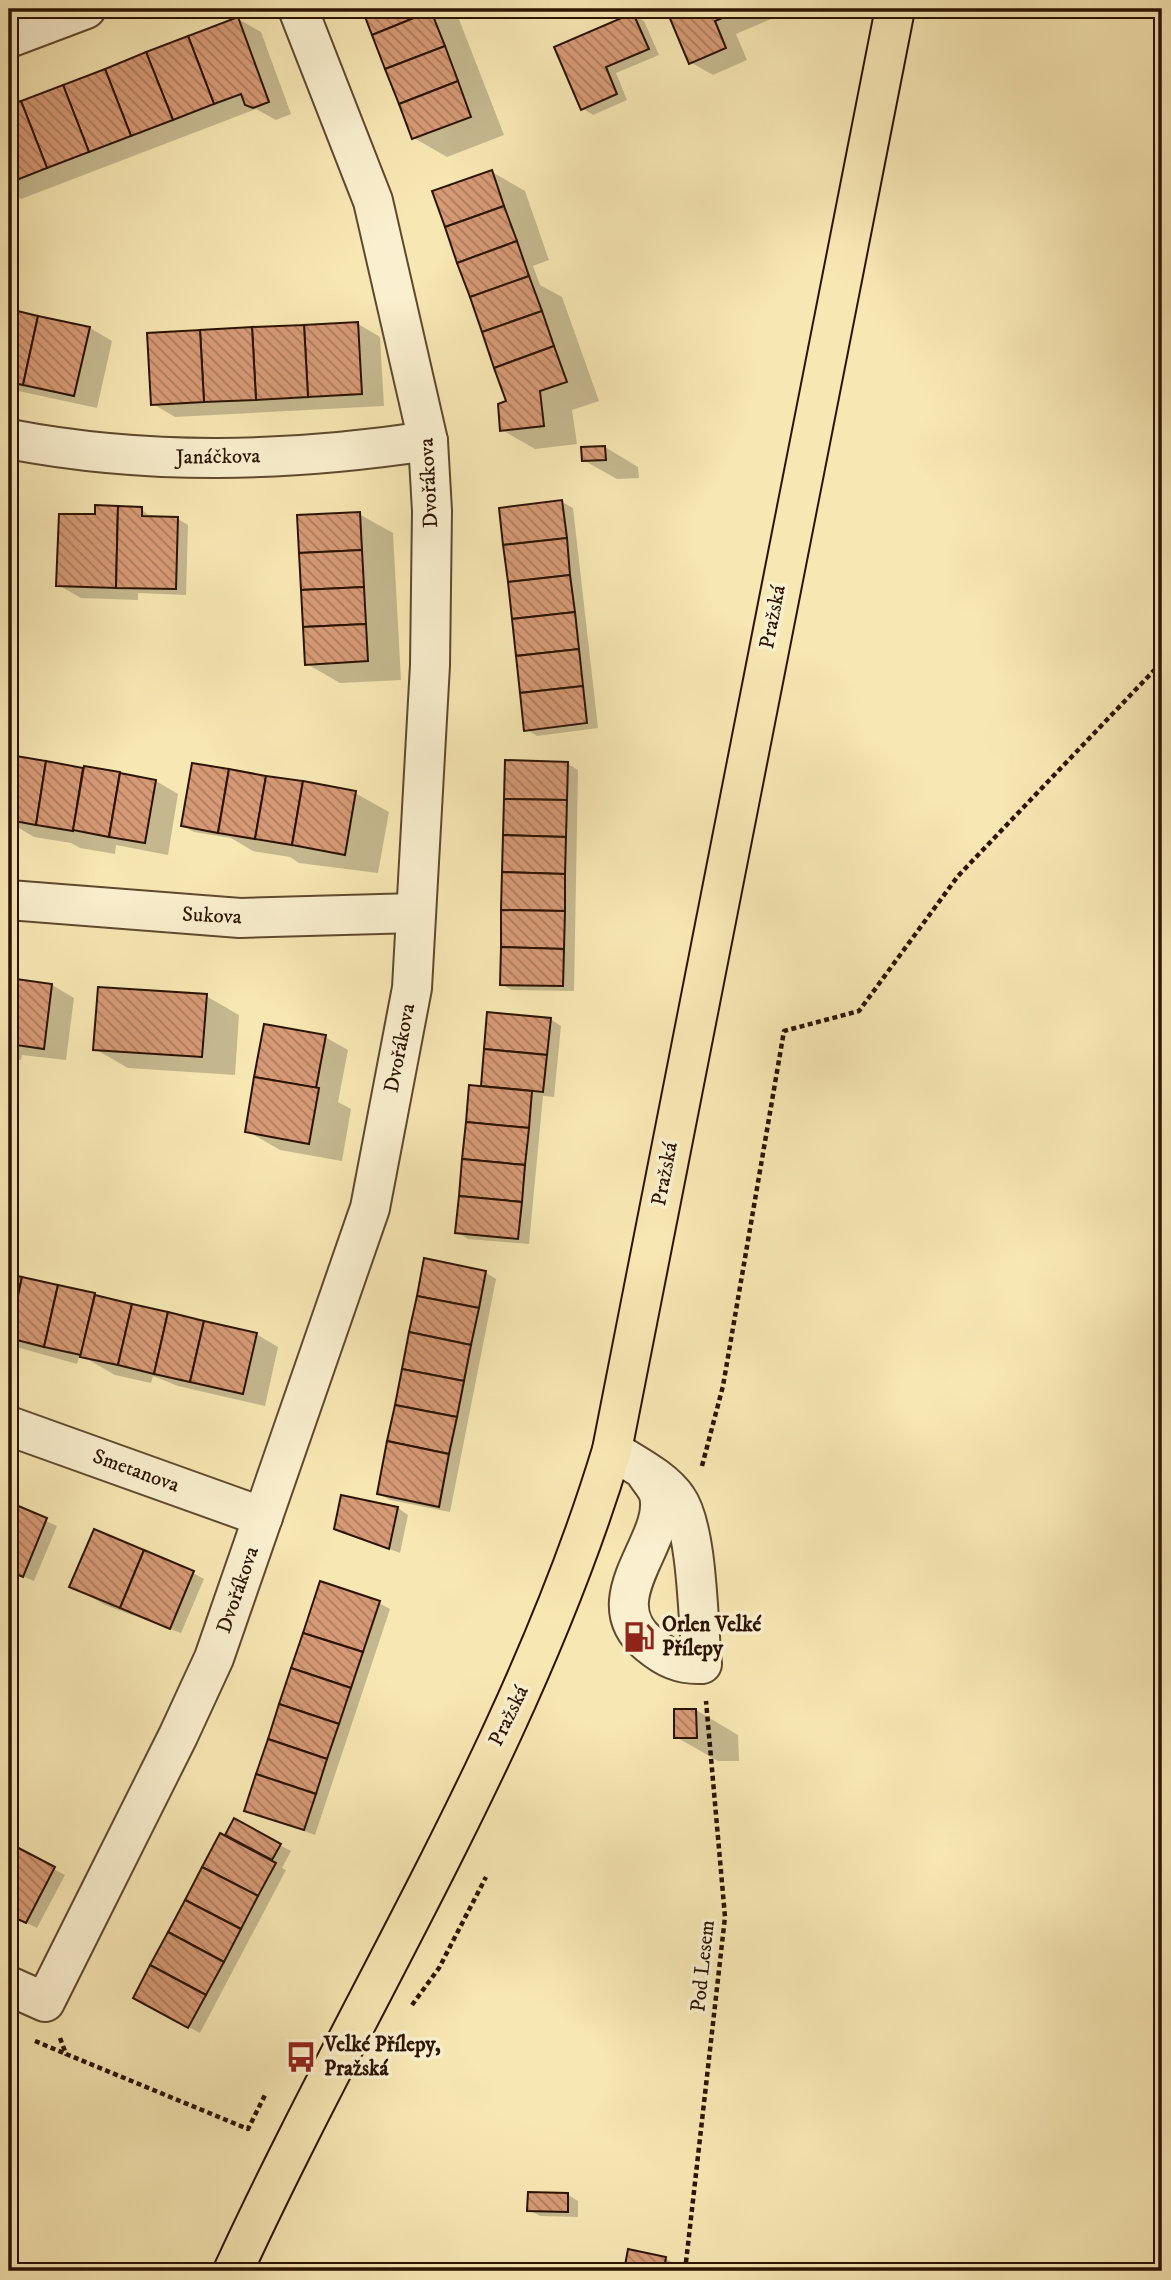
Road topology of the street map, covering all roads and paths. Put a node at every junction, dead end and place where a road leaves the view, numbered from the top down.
1 (86, 9) edge
2 (298, 9) edge
3 (895, 9) edge
4 (9, 38) edge
5 (9, 439) edge
6 (428, 441) junction
7 (1162, 662) edge
8 (9, 900) edge
9 (416, 913) junction
10 (9, 1426) edge
11 (612, 1450) junction
12 (645, 1472) junction
13 (263, 1517) junction
14 (688, 1519) junction
15 (702, 1664) junction
16 (9, 1986) edge
17 (45, 2002) junction
18 (265, 2093) dead end
19 (233, 2271) edge
20 (685, 2271) edge

1 - 4 street
2 - 6 street, Dvořákova
3 - 11 main road, Pražská
5 - 6 street, Janáčkova
6 - 9 street, Dvořákova
7 - 14 path
8 - 9 street, Sukova
9 - 13 street, Dvořákova
10 - 13 street, Smetanova
11 - 12 street
11 - 19 main road, Pražská
12 - 14 street
12 - 15 street
13 - 17 street, Dvořákova
14 - 15 street
15 - 20 path, Pod Lesem
16 - 17 street
17 - 18 path

